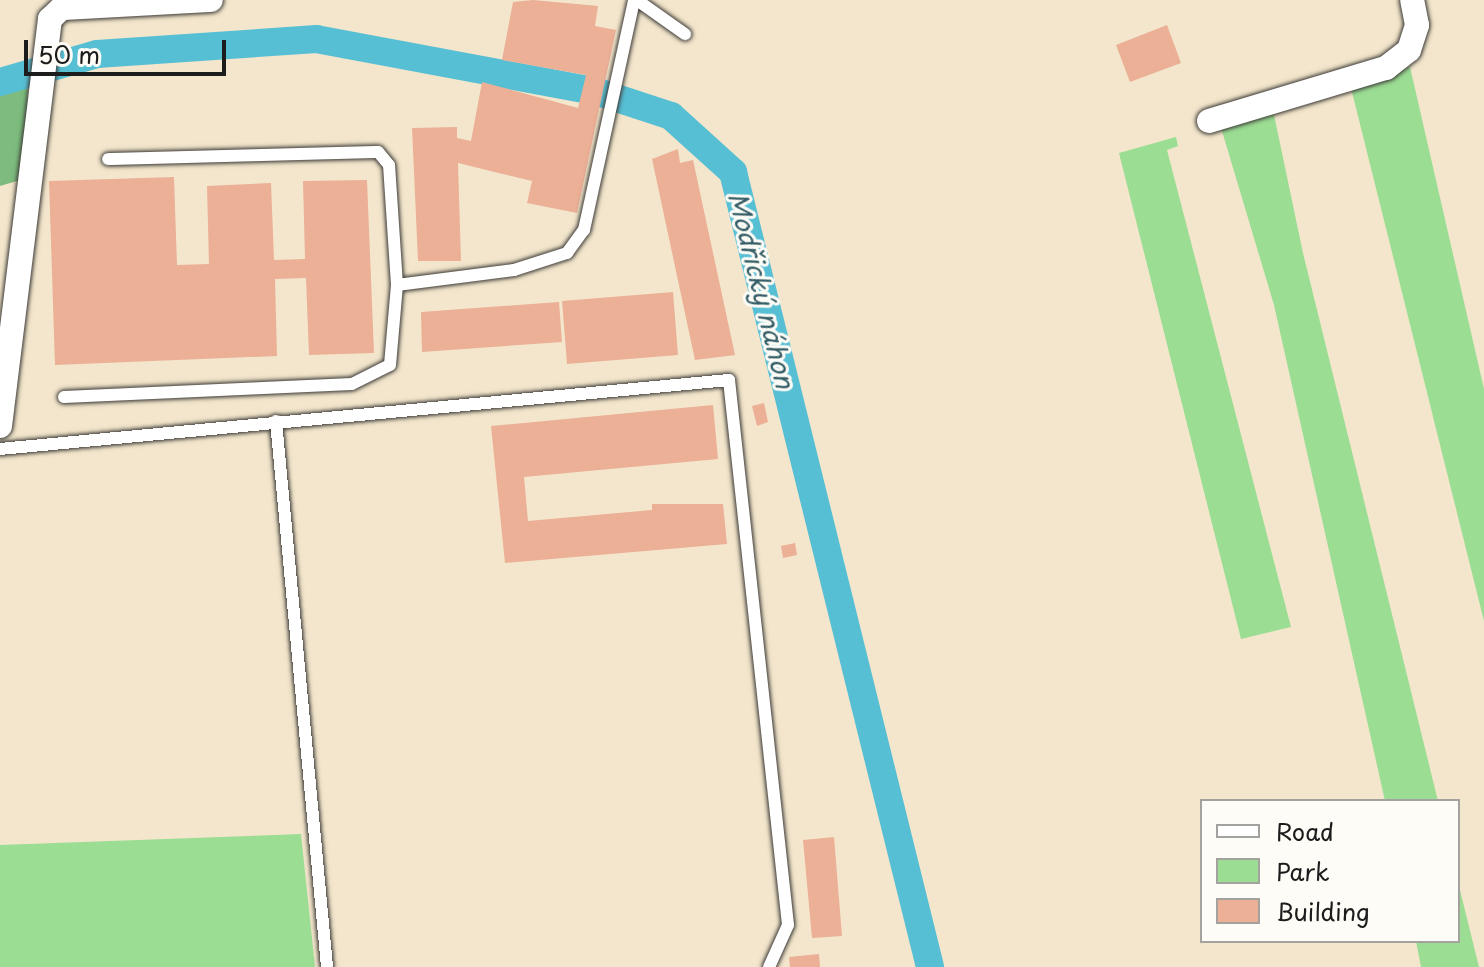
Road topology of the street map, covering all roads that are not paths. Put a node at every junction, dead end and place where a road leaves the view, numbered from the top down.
1 (211, 0) edge
2 (635, 0) edge
3 (1412, 0) edge
4 (685, 34) dead end
5 (1209, 121) dead end
6 (108, 159) dead end
7 (397, 285) junction
8 (64, 397) dead end
9 (276, 421) junction
10 (0, 426) edge
11 (0, 449) edge
12 (327, 967) edge
13 (769, 967) edge

1 - 10 street
2 - 4 lane
2 - 7 lane
3 - 5 street
6 - 7 lane
7 - 8 lane
9 - 11 lane
9 - 12 lane
9 - 13 lane

